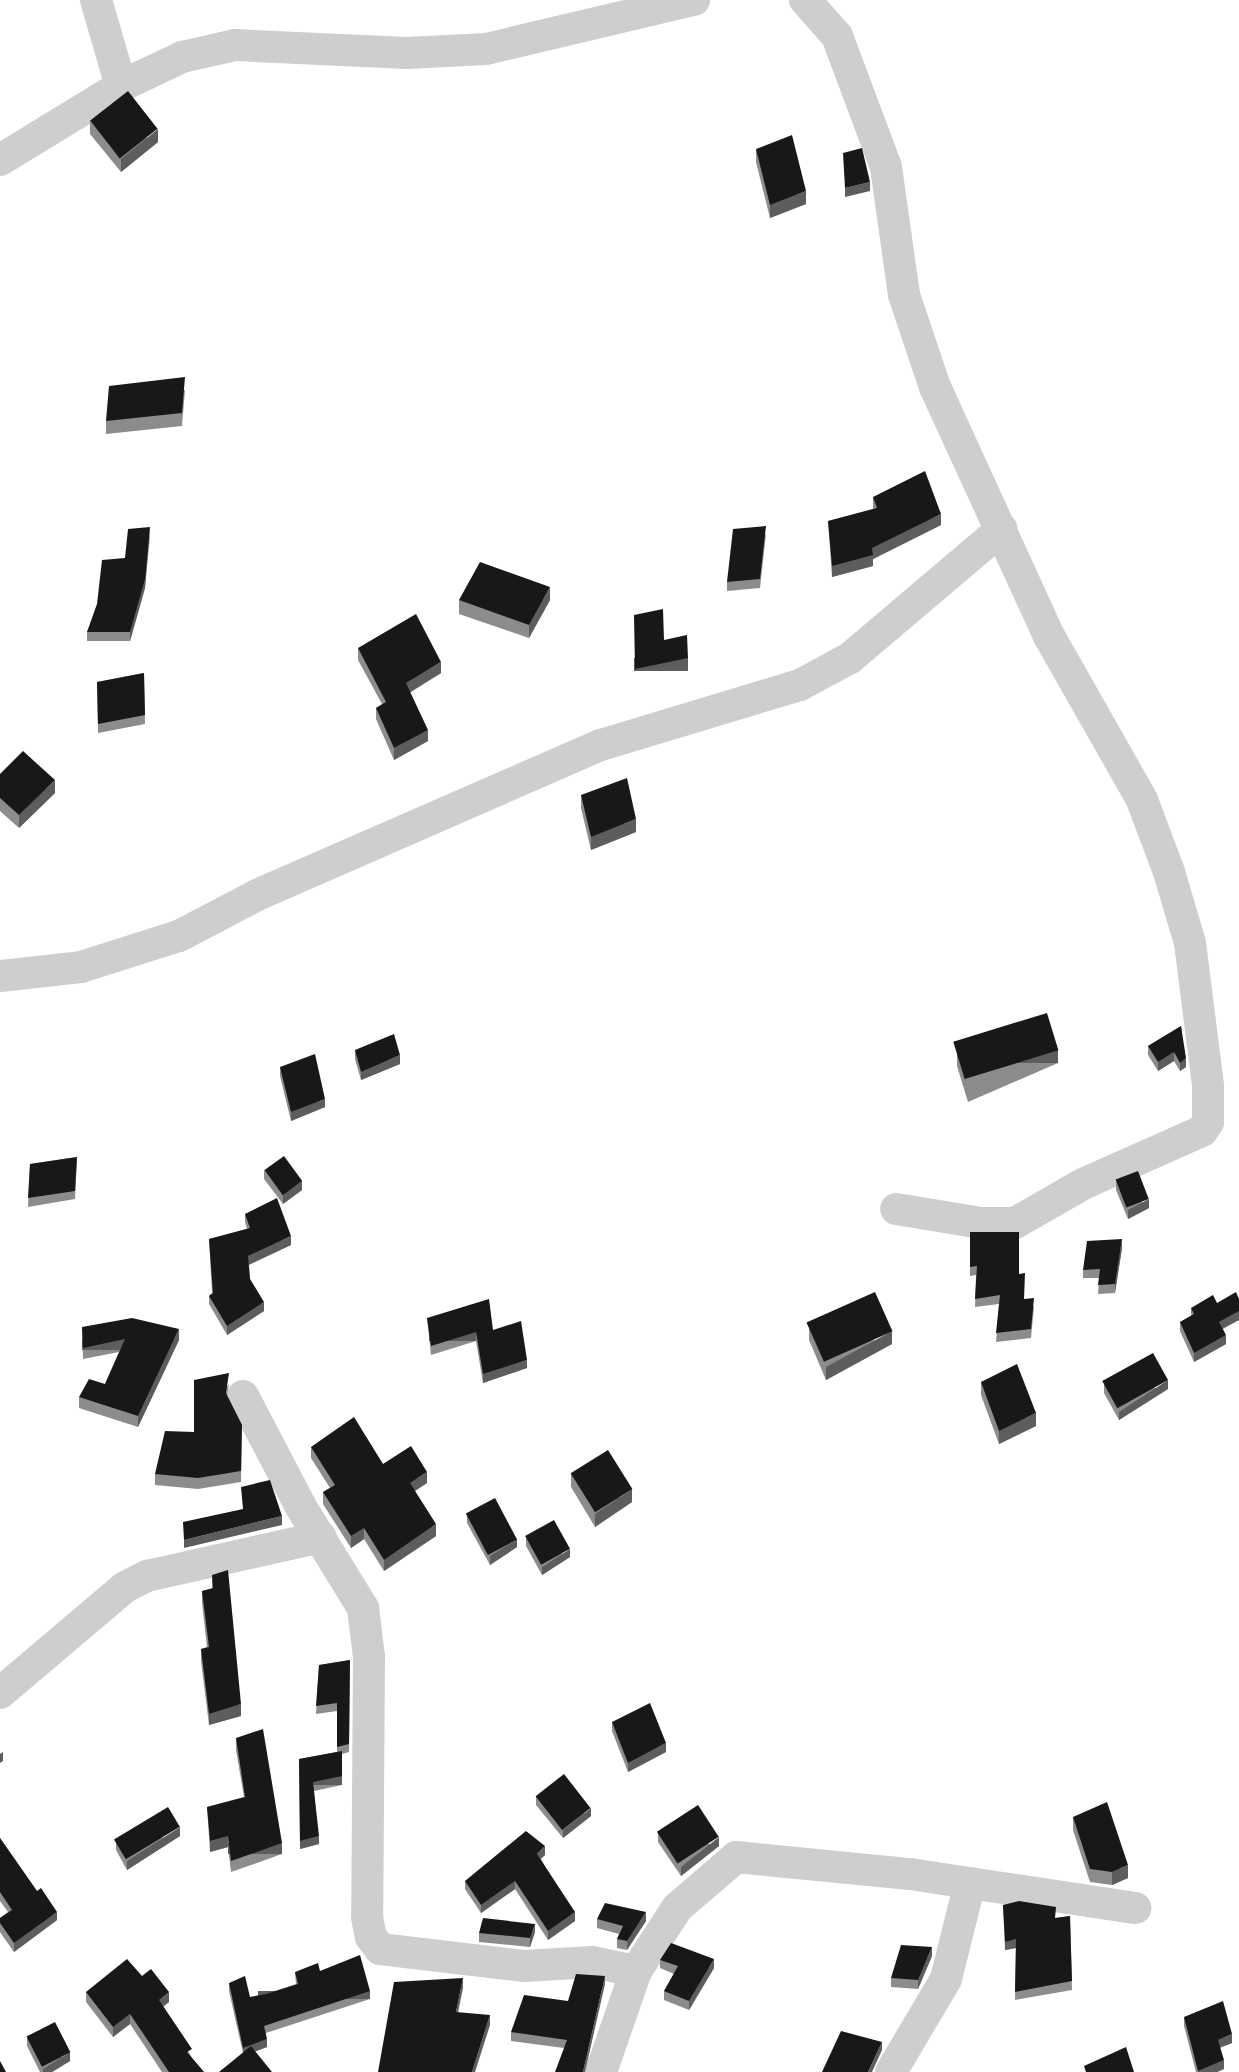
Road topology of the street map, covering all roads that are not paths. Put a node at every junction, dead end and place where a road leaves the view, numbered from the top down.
1 (96, 0) edge
2 (694, 0) edge
3 (805, 0) edge
4 (121, 86) junction
5 (2, 155) edge
6 (1002, 529) junction
7 (0, 976) edge
8 (896, 1209) dead end
9 (243, 1396) dead end
10 (321, 1537) junction
11 (0, 1693) edge
12 (970, 1883) junction
13 (1135, 1908) dead end
14 (636, 1971) junction
15 (601, 2072) edge
16 (891, 2072) edge

1 - 4 street
2 - 4 street
3 - 6 street
4 - 5 street
6 - 7 street
6 - 8 street
9 - 10 street
10 - 11 street
10 - 14 street
12 - 13 street
12 - 14 street
12 - 16 street
14 - 15 street

